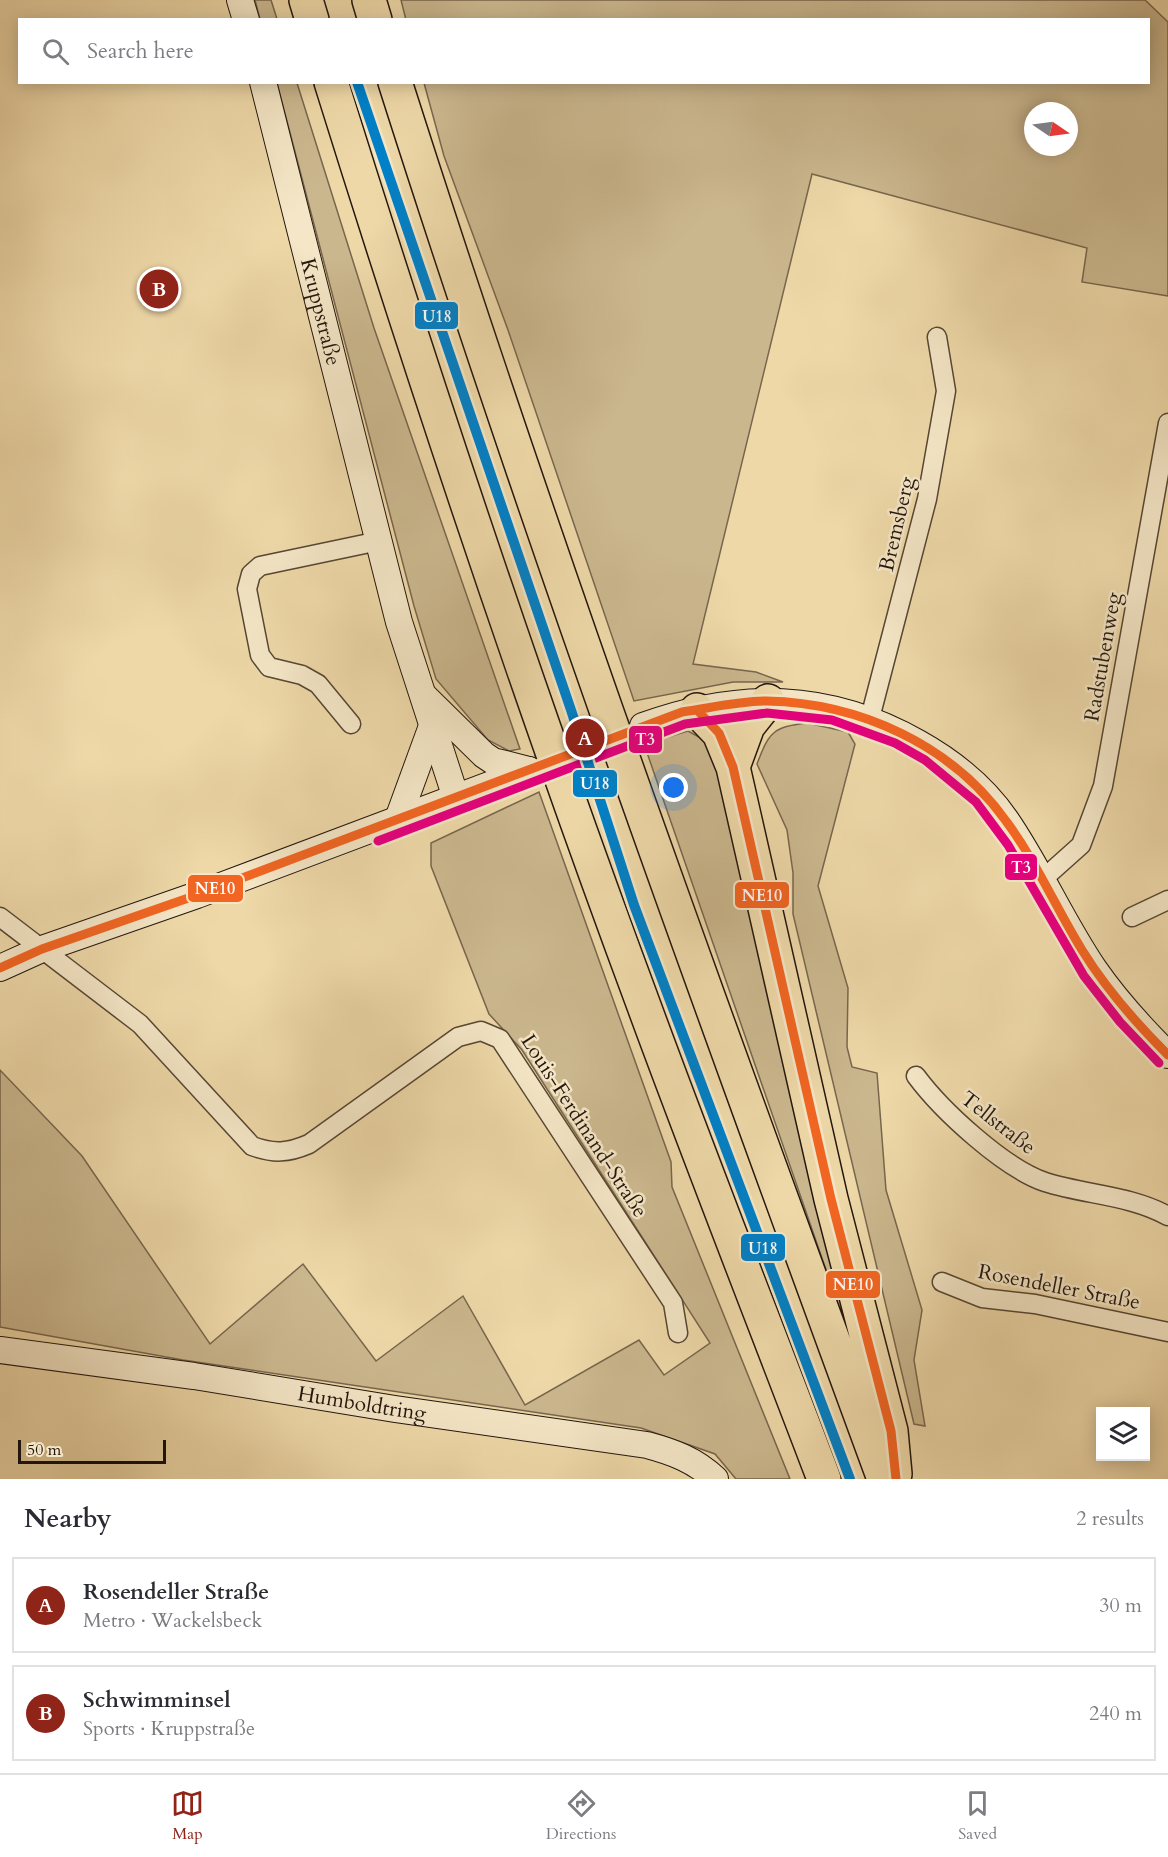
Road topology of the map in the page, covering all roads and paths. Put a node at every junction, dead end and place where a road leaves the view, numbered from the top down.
1 (240, 0) edge
2 (306, 0) edge
3 (369, 0) edge
4 (245, 18) edge
5 (311, 18) edge
6 (374, 18) edge
7 (264, 84) edge
8 (332, 84) edge
9 (396, 84) edge
10 (937, 337) dead end
11 (1168, 423) edge
12 (379, 541) junction
13 (422, 694) junction
14 (768, 701) junction
15 (697, 710) junction
16 (870, 718) junction
17 (351, 724) dead end
18 (432, 726) junction
19 (644, 726) tunnel mouth
20 (733, 767) junction
21 (456, 798) junction
22 (399, 819) junction
23 (1042, 879) junction
24 (1168, 900) edge
25 (0, 917) edge
26 (1132, 917) dead end
27 (42, 949) junction
28 (0, 968) edge
29 (1168, 1055) edge
30 (916, 1076) dead end
31 (1168, 1216) edge
32 (942, 1282) dead end
33 (1168, 1332) edge
34 (678, 1333) dead end
35 (0, 1350) edge
36 (715, 1479) edge
37 (824, 1479) edge
38 (884, 1479) edge
39 (896, 1479) edge

1 - 4 street
2 - 5 highway
3 - 6 highway
7 - 12 street, Kruppstraße
8 - 37 highway
9 - 38 highway
10 - 16 street, Bremsberg
11 - 23 street, Radstubenweg
12 - 13 street, Kruppstraße
12 - 17 street
13 - 18 street, Kruppstraße
13 - 21 street
14 - 15 street
14 - 16 street
14 - 20 highway
15 - 19 street
15 - 20 highway
16 - 23 street
18 - 21 street, Kruppstraße
18 - 22 street
20 - 39 highway
21 - 22 street
22 - 27 street
23 - 29 street
24 - 26 street
25 - 27 street, Louis-Ferdinand-Straße
27 - 28 street
27 - 34 street, Louis-Ferdinand-Straße
30 - 31 street, Tellstraße
32 - 33 street, Rosendeller Straße
35 - 36 street, Humboldtring

